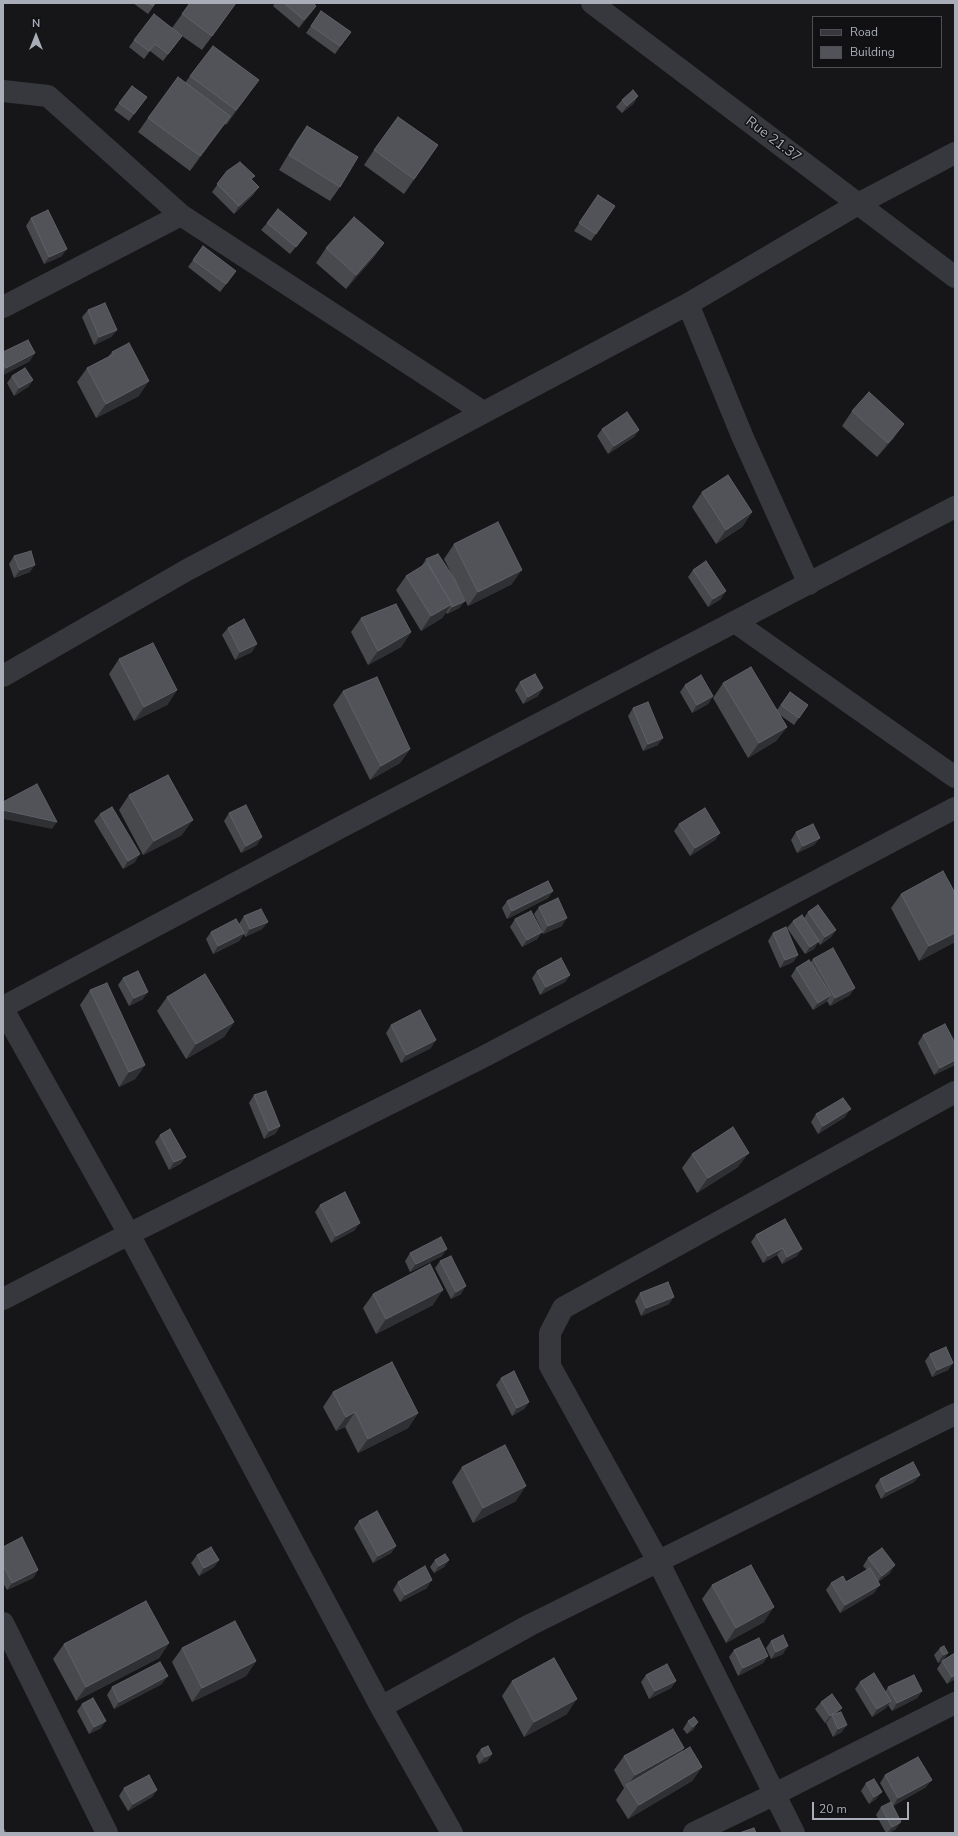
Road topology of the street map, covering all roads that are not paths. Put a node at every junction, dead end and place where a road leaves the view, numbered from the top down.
1 (592, 3) edge
2 (3, 91) edge
3 (955, 153) edge
4 (858, 204) junction
5 (181, 215) junction
6 (955, 277) edge
7 (688, 304) junction
8 (3, 307) edge
9 (483, 412) junction
10 (955, 507) edge
11 (808, 584) junction
12 (735, 622) junction
13 (3, 676) edge
14 (955, 777) edge
15 (955, 808) edge
16 (3, 1008) edge
17 (955, 1092) edge
18 (129, 1234) junction
19 (3, 1299) edge
20 (955, 1414) edge
21 (658, 1561) junction
22 (3, 1624) edge
23 (955, 1703) edge
24 (382, 1707) junction
25 (775, 1794) junction
26 (107, 1833) edge
27 (452, 1833) edge
28 (694, 1833) edge
29 (794, 1833) edge

1 - 4 street, Rue 21.37
2 - 5 street
3 - 4 street
4 - 6 street, Rue 21.37
4 - 7 street
5 - 8 street
5 - 9 street
7 - 9 street
7 - 11 street
9 - 13 street
10 - 11 street
11 - 12 street
12 - 14 street
12 - 16 street
15 - 18 street
16 - 18 street
17 - 21 street
18 - 19 street
18 - 24 street
20 - 21 street
21 - 24 street
21 - 25 street
22 - 26 street
23 - 25 street
24 - 27 street
25 - 28 street
25 - 29 street

